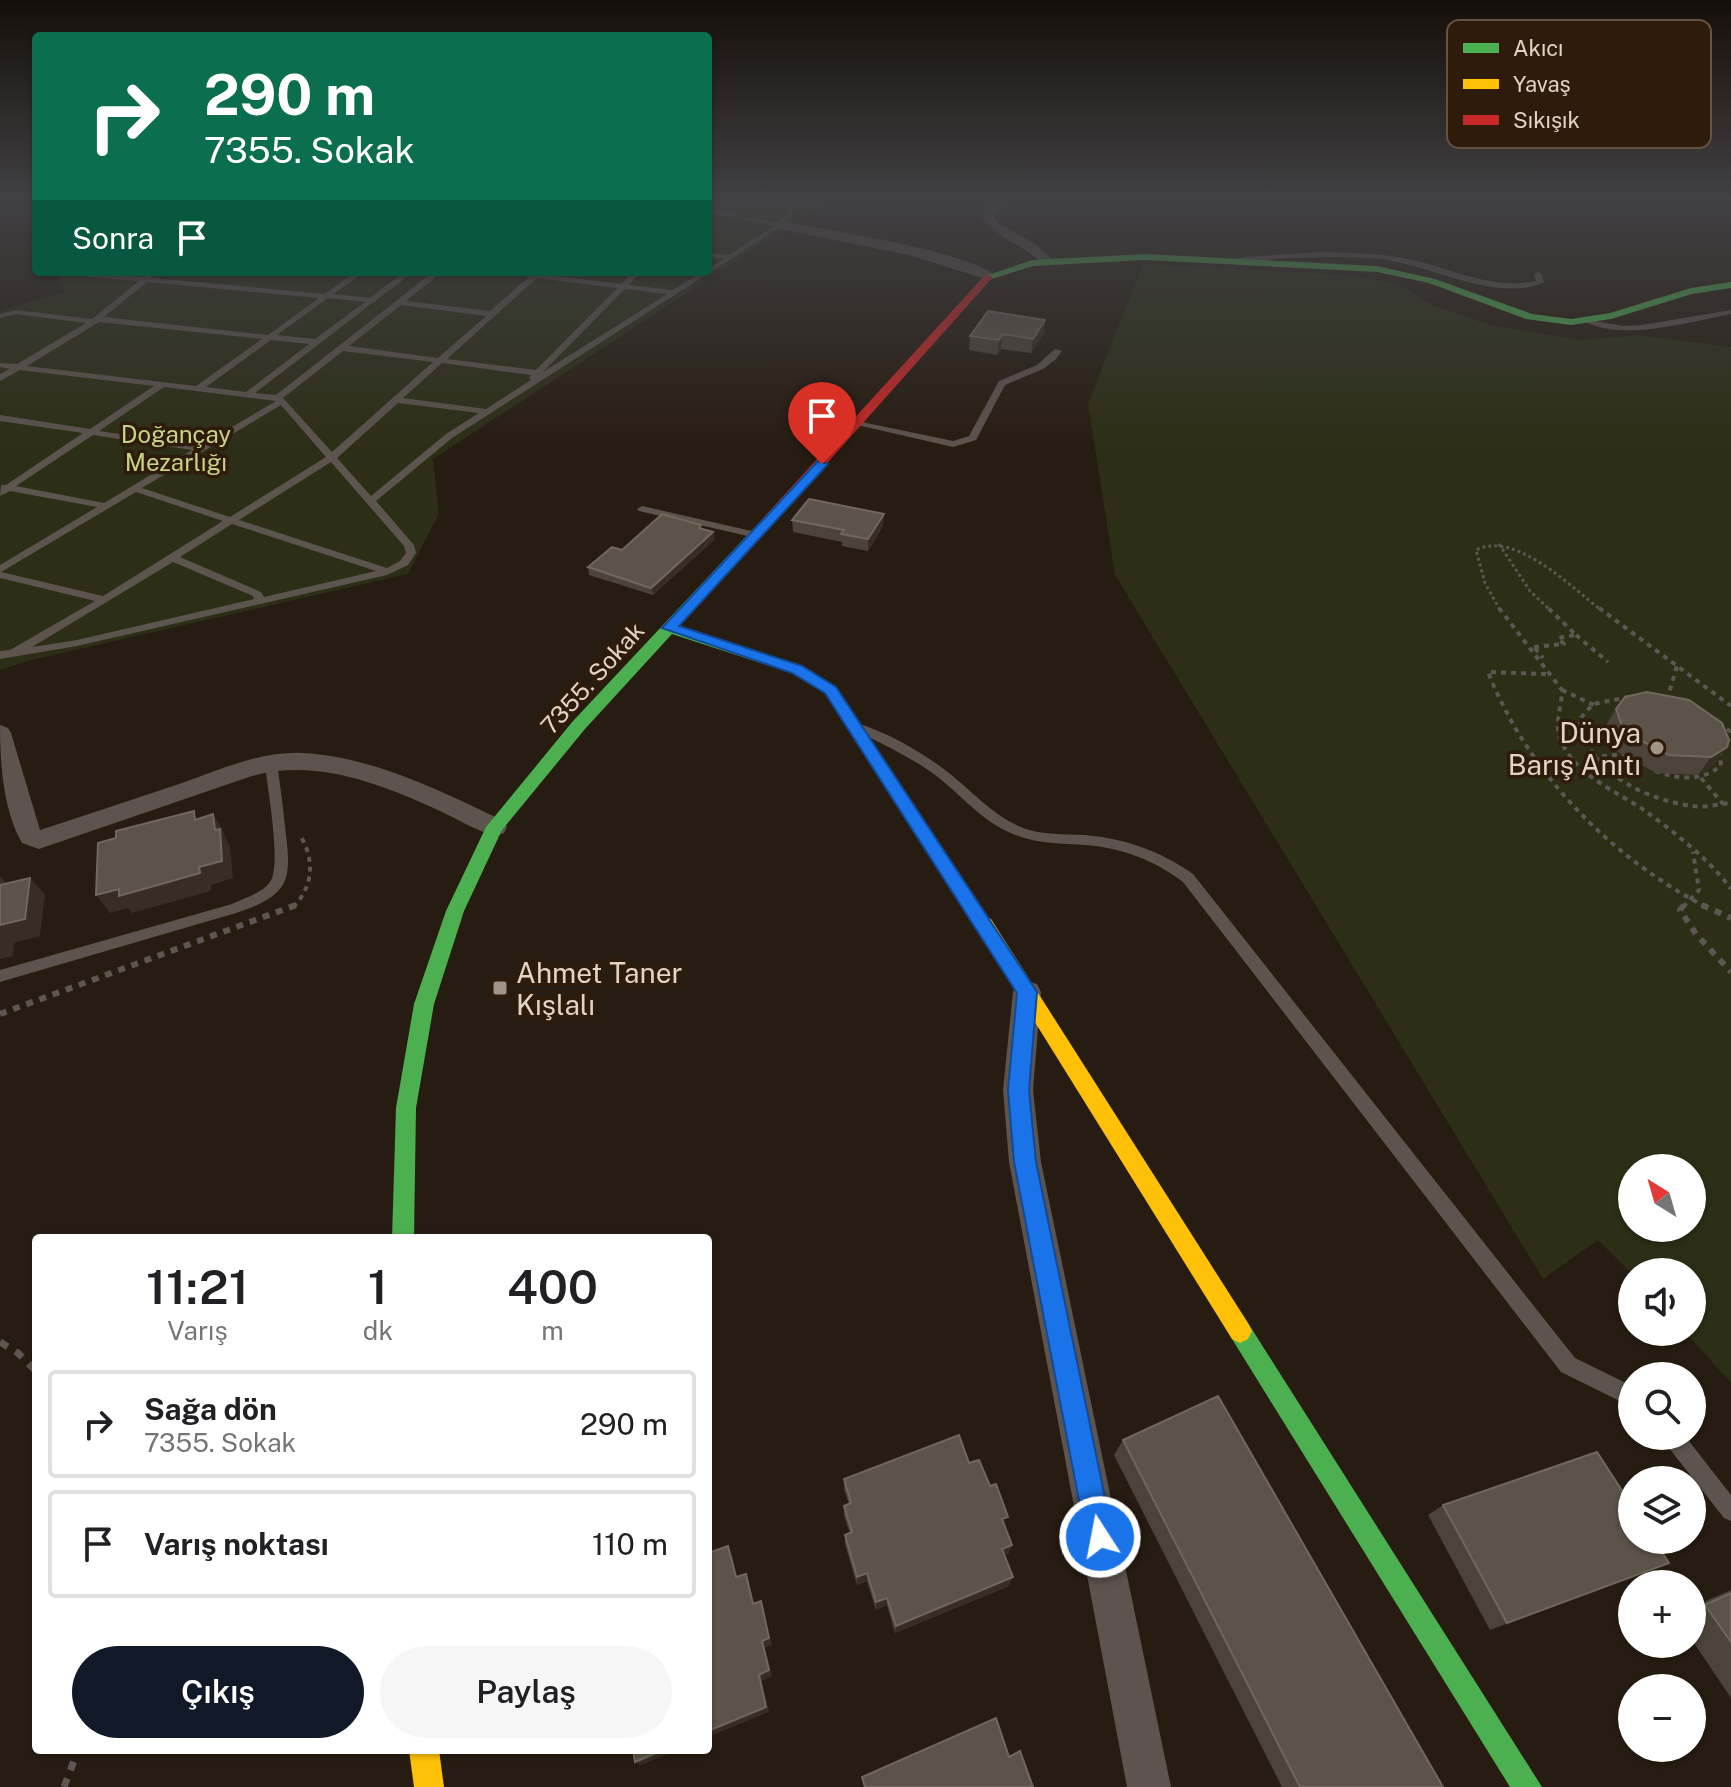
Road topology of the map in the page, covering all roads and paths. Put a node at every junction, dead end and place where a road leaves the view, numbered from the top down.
1 (141, 283) edge
2 (197, 283) edge
3 (344, 283) edge
4 (394, 283) edge
5 (423, 283) edge
6 (526, 283) edge
7 (604, 283) edge
8 (626, 283) edge
9 (691, 283) edge
10 (982, 283) edge
11 (1437, 283) edge
12 (1486, 283) edge
13 (1536, 283) edge
14 (1731, 285) edge
15 (623, 286) junction
16 (676, 293) junction
17 (328, 295) junction
18 (372, 300) junction
19 (399, 302) junction
20 (1731, 312) edge
21 (492, 314) junction
22 (0, 316) edge
23 (95, 320) junction
24 (1589, 322) junction
25 (271, 336) junction
26 (316, 342) junction
27 (342, 348) junction
28 (1058, 351) dead end
29 (440, 360) junction
30 (0, 365) edge
31 (22, 367) junction
32 (537, 373) junction
33 (0, 378) edge
34 (163, 384) junction
35 (197, 389) junction
36 (520, 393) junction
37 (247, 395) junction
38 (280, 400) junction
39 (396, 400) junction
40 (489, 412) junction
41 (0, 418) edge
42 (17, 420) junction
43 (857, 424) junction
44 (0, 430) edge
45 (94, 432) junction
46 (201, 449) junction
47 (331, 458) junction
48 (3, 489) edge
49 (135, 489) junction
50 (370, 501) junction
51 (106, 506) junction
52 (642, 509) dead end
53 (232, 521) junction
54 (756, 535) junction
55 (1499, 544) junction
56 (173, 558) junction
57 (0, 572) edge
58 (387, 572) junction
59 (105, 600) junction
60 (261, 601) junction
61 (669, 628) junction
62 (1576, 635) junction
63 (14, 652) junction
64 (0, 655) edge
65 (1535, 659) junction
66 (1608, 662) dead end
67 (1677, 666) junction
68 (1547, 674) junction
69 (1562, 690) junction
70 (1639, 697) edge
71 (1615, 698) junction
72 (1653, 699) edge
73 (1666, 701) junction
74 (1594, 705) junction
75 (1680, 705) edge
76 (1623, 706) edge
77 (1731, 706) edge
78 (1707, 717) edge
79 (855, 725) junction
80 (1731, 732) edge
81 (0, 733) edge
82 (1616, 742) dead end
83 (1718, 746) edge
84 (1624, 753) junction
85 (1591, 757) junction
86 (1636, 762) dead end
87 (271, 763) junction
88 (1644, 766) dead end
89 (1701, 778) junction
90 (1658, 798) junction
91 (1731, 803) edge
92 (1724, 805) junction
93 (1643, 809) junction
94 (495, 827) junction
95 (1693, 852) junction
96 (1731, 889) edge
97 (1690, 899) junction
98 (1731, 918) edge
99 (1731, 972) edge
100 (0, 976) edge
101 (1027, 992) junction
102 (403, 1234) edge
103 (0, 1342) edge
104 (32, 1367) edge
105 (1618, 1388) edge
106 (1683, 1450) edge
107 (1731, 1511) edge
108 (76, 1754) edge
109 (425, 1754) edge
110 (64, 1787) edge
111 (429, 1787) edge
112 (1149, 1787) edge
113 (1527, 1787) edge

1 - 23 lane
2 - 17 lane
3 - 17 lane
4 - 18 lane
5 - 19 lane
6 - 21 lane
7 - 15 lane
8 - 15 lane
9 - 16 lane
10 - 43 street, 7355. Sokak
11 - 24 street
12 - 13 lane
14 - 24 street
15 - 16 lane
15 - 32 lane
16 - 36 lane
17 - 18 lane
17 - 25 lane
18 - 26 lane
19 - 21 lane
19 - 27 lane
20 - 24 lane
21 - 29 lane
22 - 23 lane
23 - 25 lane
23 - 31 lane
25 - 26 lane
25 - 35 lane
26 - 37 lane
27 - 29 lane
27 - 38 lane
28 - 43 lane
29 - 32 lane
29 - 39 lane
30 - 31 lane
31 - 33 lane
31 - 34 lane
32 - 36 lane
34 - 35 lane
34 - 45 lane
35 - 37 lane
36 - 40 lane
37 - 38 lane
38 - 46 lane
38 - 47 lane
39 - 40 lane
39 - 47 lane
40 - 50 lane
41 - 42 lane
42 - 44 lane
42 - 45 lane
43 - 54 street, 7355. Sokak
45 - 46 lane
45 - 48 lane
46 - 49 lane
47 - 50 lane
47 - 53 lane
48 - 51 lane
49 - 51 lane
49 - 53 lane
50 - 58 lane
51 - 57 lane
52 - 54 lane
53 - 56 lane
53 - 58 lane
54 - 61 street, 7355. Sokak
55 - 62 path
55 - 65 path
55 - 67 path
56 - 59 lane
56 - 60 lane
57 - 59 lane
58 - 60 lane
59 - 63 lane
60 - 63 lane
61 - 79 street
61 - 94 street, 7355. Sokak
62 - 65 path
62 - 66 path
63 - 64 lane
65 - 68 path
67 - 73 path
67 - 77 path
68 - 69 path
68 - 97 path
69 - 74 path
69 - 93 path
70 - 71 path
71 - 74 path
71 - 76 path
72 - 73 path
73 - 75 path
74 - 85 path
78 - 80 path
79 - 101 street
79 - 105 lane
81 - 87 street
82 - 84 path
83 - 89 path
84 - 85 path
84 - 86 path
85 - 90 path
87 - 94 street
87 - 100 lane
88 - 89 path
89 - 92 path
90 - 92 path
90 - 93 path
91 - 92 path
93 - 95 path
94 - 102 street, 7355. Sokak
95 - 96 path
95 - 97 path
97 - 98 path
97 - 99 path
101 - 112 street
101 - 113 street
103 - 104 path
106 - 107 lane
108 - 110 path
109 - 111 street

